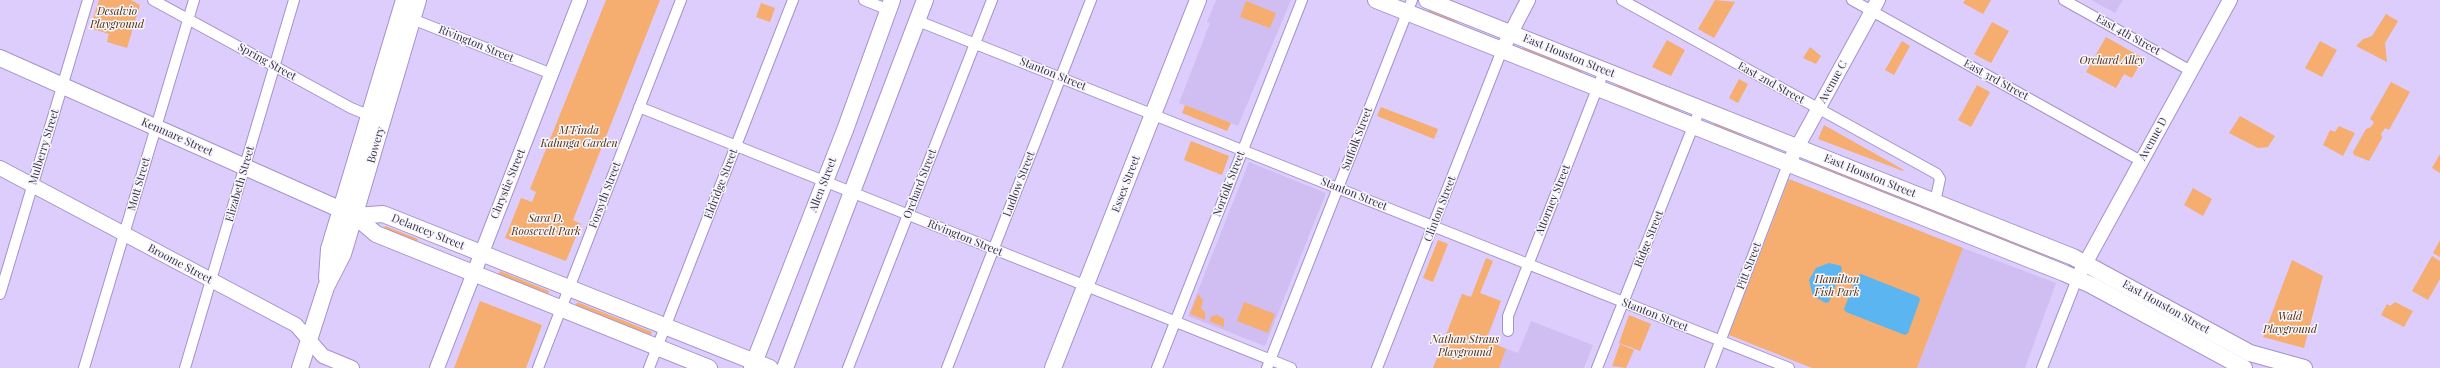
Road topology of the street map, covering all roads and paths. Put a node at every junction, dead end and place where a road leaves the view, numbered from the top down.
1 (88, 0) edge
2 (153, 0) edge
3 (194, 0) edge
4 (294, 0) edge
5 (418, 0) edge
6 (580, 0) edge
7 (681, 0) edge
8 (793, 0) edge
9 (864, 0) edge
10 (925, 0) edge
11 (992, 0) edge
12 (1091, 0) edge
13 (1198, 0) edge
14 (1302, 0) edge
15 (1376, 0) edge
16 (1427, 0) edge
17 (1528, 0) edge
18 (1622, 0) edge
19 (1852, 0) edge
20 (2064, 0) edge
21 (2230, 0) edge
22 (891, 5) edge
23 (1410, 6) edge
24 (1875, 6) edge
25 (405, 11) edge
26 (188, 19) junction
27 (918, 21) junction
28 (1510, 33) junction
29 (975, 43) junction
30 (1502, 50) junction
31 (0, 58) edge
32 (274, 65) junction
33 (1604, 71) junction
34 (2191, 71) junction
35 (552, 74) junction
36 (1061, 77) junction
37 (62, 86) junction
38 (1597, 88) junction
39 (639, 107) junction
40 (1700, 109) junction
41 (1818, 109) junction
42 (1153, 114) junction
43 (376, 118) junction
44 (1693, 126) junction
45 (156, 128) junction
46 (736, 146) junction
47 (1796, 147) junction
48 (1243, 150) junction
49 (2141, 161) junction
50 (1788, 164) junction
51 (244, 167) junction
52 (0, 168) edge
53 (824, 182) junction
54 (33, 185) junction
55 (1338, 187) junction
56 (851, 193) junction
57 (1934, 202) junction
58 (348, 213) junction
59 (908, 215) junction
60 (1434, 226) junction
61 (124, 234) junction
62 (993, 249) junction
63 (481, 253) junction
64 (1527, 263) junction
65 (2085, 263) junction
66 (473, 274) junction
67 (2077, 279) junction
68 (212, 280) junction
69 (1086, 286) junction
70 (569, 288) junction
71 (0, 294) edge
72 (1624, 302) junction
73 (561, 309) junction
74 (1175, 322) junction
75 (666, 326) junction
76 (1508, 331) dead end
77 (309, 340) junction
78 (1720, 341) junction
79 (657, 348) junction
80 (1269, 364) edge
81 (753, 365) edge
82 (84, 368) edge
83 (185, 368) edge
84 (300, 368) edge
85 (352, 368) edge
86 (436, 368) edge
87 (538, 368) edge
88 (650, 368) edge
89 (709, 368) edge
90 (770, 368) edge
91 (785, 368) edge
92 (848, 368) edge
93 (947, 368) edge
94 (1053, 368) edge
95 (1157, 368) edge
96 (1291, 368) edge
97 (1377, 368) edge
98 (1597, 368) edge
99 (1710, 368) edge
100 (1789, 368) edge
101 (2042, 368) edge
102 (2244, 368) edge
103 (2304, 368) edge

1 - 37 street, Mulberry Street
2 - 26 street, Spring Street
3 - 26 street, Mott Street
4 - 32 street, Elizabeth Street
5 - 25 main road, Bowery
6 - 35 main road, Chrystie Street
7 - 39 street, Forsyth Street
8 - 46 street, Eldridge Street
9 - 22 street
10 - 27 main road
11 - 29 street, Orchard Street
12 - 36 street, Ludlow Street
13 - 42 main road, Essex Street
14 - 48 street, Norfolk Street
15 - 23 main road, East Houston Street
16 - 28 main road, East Houston Street
17 - 28 main road
18 - 41 street, East 2nd Street
19 - 24 street, East 3rd Street
20 - 34 street, East 4th Street
21 - 34 main road, Avenue D
22 - 53 main road, Allen Street
23 - 30 main road, East Houston Street
23 - 55 street, Suffolk Street
24 - 41 main road, Avenue C
24 - 49 street, East 3rd Street
25 - 35 street, Rivington Street
25 - 43 main road, Bowery
26 - 32 street, Spring Street
26 - 45 street, Mott Street
27 - 29 street, Stanton Street
27 - 56 main road
28 - 30 main road
28 - 33 main road, East Houston Street
29 - 36 street, Stanton Street
29 - 59 street, Orchard Street
30 - 38 main road, East Houston Street
30 - 60 street, Clinton Street
31 - 37 main road, Kenmare Street
32 - 43 street, Spring Street
32 - 51 street, Elizabeth Street
33 - 38 street, Attorney Street
33 - 40 main road, East Houston Street
34 - 49 main road, Avenue D
35 - 63 main road, Chrystie Street
36 - 42 street, Stanton Street
36 - 62 street, Ludlow Street
37 - 45 main road, Kenmare Street
37 - 54 street, Mulberry Street
38 - 44 main road, East Houston Street
38 - 64 street, Attorney Street
39 - 46 street, Rivington Street
39 - 70 street, Forsyth Street
40 - 44 street, Ridge Street
40 - 47 main road, East Houston Street
41 - 47 main road, Avenue C
41 - 57 street, East 2nd Street
42 - 48 street, Stanton Street
42 - 69 main road, Essex Street
43 - 58 main road, Bowery
44 - 50 main road, East Houston Street
44 - 72 street, Ridge Street
45 - 51 main road, Kenmare Street
45 - 61 street, Mott Street
46 - 53 street, Rivington Street
46 - 75 street, Eldridge Street
47 - 50 main road, Avenue C
47 - 57 main road, East Houston Street
48 - 55 street, Stanton Street
48 - 74 street, Norfolk Street
49 - 65 main road, Avenue D
50 - 67 main road, East Houston Street
50 - 78 street, Pitt Street
51 - 58 main road, Kenmare Street
51 - 68 street, Elizabeth Street
52 - 54 main road, Broome Street
53 - 56 street, Rivington Street
53 - 81 main road, Allen Street
54 - 61 main road, Broome Street
54 - 71 street, Mulberry Street
55 - 60 street, Stanton Street
55 - 80 street, Suffolk Street
56 - 59 street, Rivington Street
56 - 91 main road
57 - 65 main road, East Houston Street
58 - 63 main road, Delancey Street
58 - 66 main road, Delancey Street
58 - 77 main road, Bowery
59 - 62 street, Rivington Street
59 - 92 street, Orchard Street
60 - 64 street, Stanton Street
60 - 97 street, Clinton Street
61 - 68 main road, Broome Street
61 - 82 street, Mott Street
62 - 69 street, Rivington Street
62 - 93 street, Ludlow Street
63 - 66 main road, Chrystie Street
63 - 70 main road, Delancey Street
64 - 72 street, Stanton Street
64 - 76 street, Attorney Street
65 - 67 main road, Avenue D
65 - 103 main road, East Houston Street
66 - 73 main road, Delancey Street
66 - 86 main road, Chrystie Street
67 - 101 street
67 - 102 main road, East Houston Street
68 - 77 main road, Broome Street
68 - 83 street, Elizabeth Street
69 - 74 street, Rivington Street
69 - 94 main road, Essex Street
70 - 73 street, Forsyth Street
70 - 75 main road, Delancey Street
72 - 78 street, Stanton Street
72 - 98 street, Ridge Street
73 - 79 main road, Delancey Street
73 - 87 street, Forsyth Street
74 - 80 street, Rivington Street
74 - 95 street, Norfolk Street
75 - 79 street, Eldridge Street
75 - 81 main road, Delancey Street
77 - 84 main road, Bowery
77 - 85 main road, Broome Street
78 - 99 street, Pitt Street
78 - 100 street, Stanton Street
79 - 88 street, Eldridge Street
79 - 89 main road, Delancey Street
80 - 96 street, Rivington Street
81 - 90 main road, Delancey Street

